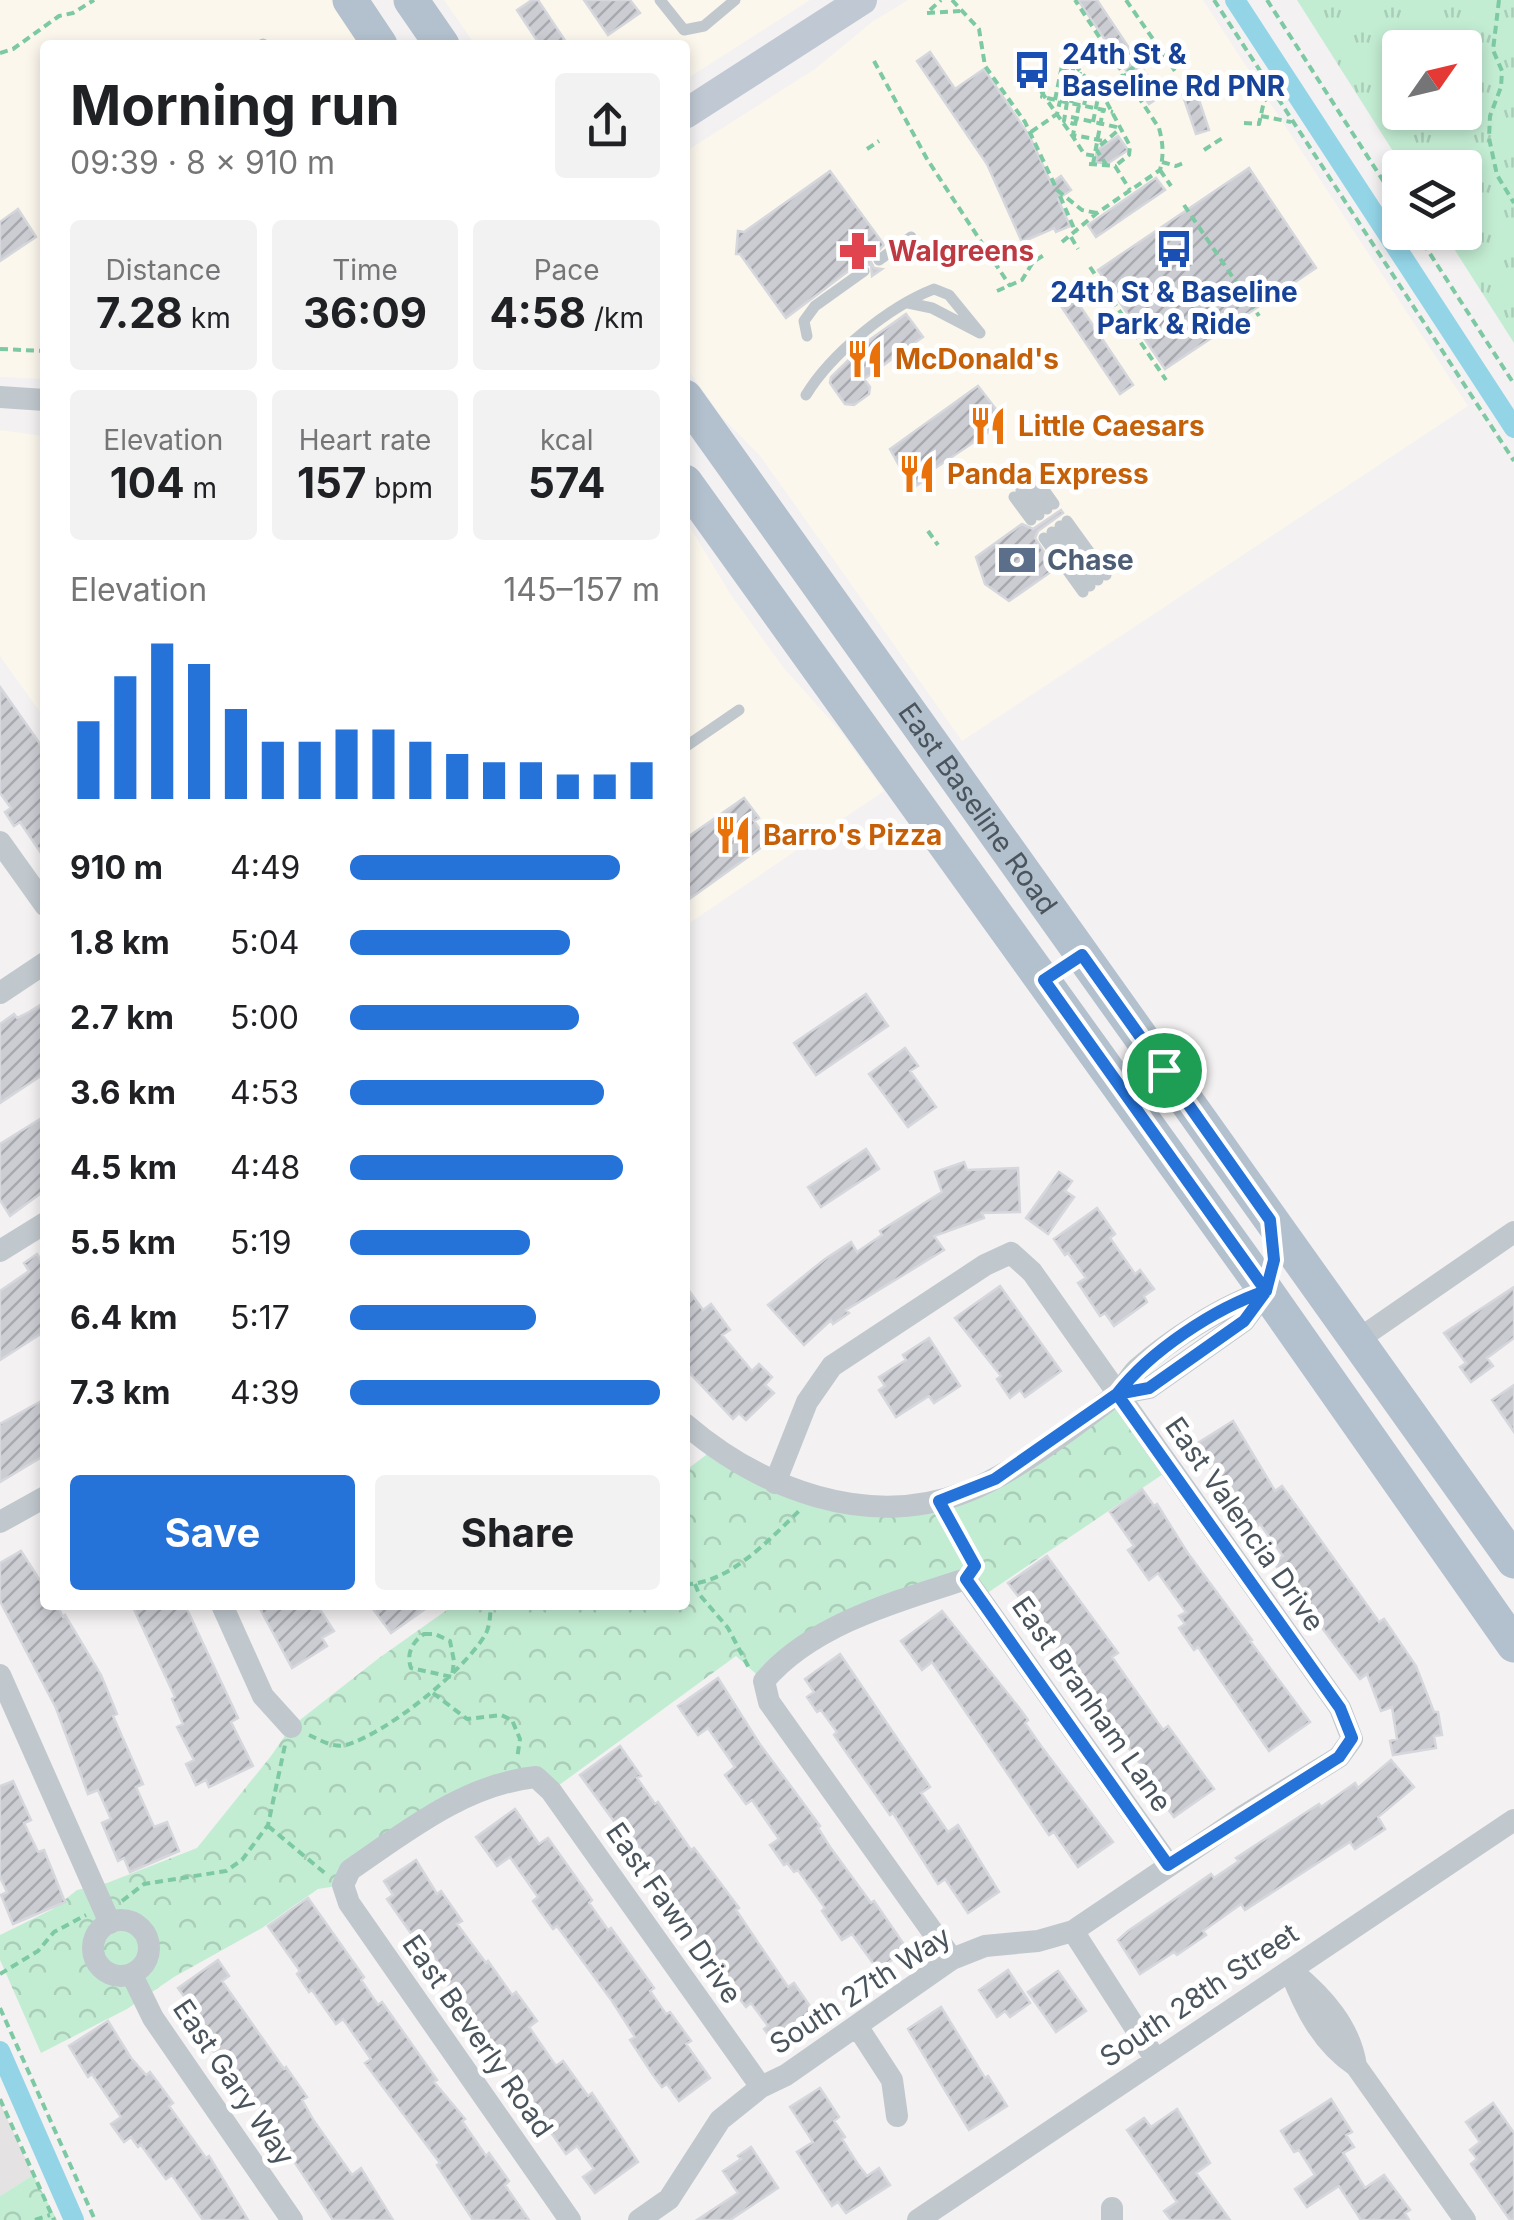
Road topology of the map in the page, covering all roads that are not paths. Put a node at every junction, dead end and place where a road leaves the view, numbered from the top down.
1 (350, 0) edge
2 (411, 0) edge
3 (660, 0) edge
4 (735, 0) edge
5 (862, 0) edge
6 (377, 40) edge
7 (439, 40) edge
8 (690, 111) edge
9 (911, 237) dead end
10 (880, 260) dead end
11 (864, 271) dead end
12 (908, 303) junction
13 (806, 336) dead end
14 (806, 395) dead end
15 (0, 397) edge
16 (40, 400) edge
17 (690, 404) edge
18 (1025, 488) joint
19 (690, 489) edge
20 (1056, 529) joint
21 (866, 650) junction
22 (826, 679) junction
23 (739, 710) dead end
24 (690, 744) edge
25 (0, 842) edge
26 (40, 897) edge
27 (1082, 955) junction
28 (40, 967) edge
29 (1044, 980) junction
30 (0, 993) edge
31 (1270, 1220) junction
32 (40, 1225) edge
33 (1514, 1232) edge
34 (0, 1251) edge
35 (1266, 1291) junction
36 (1356, 1341) junction
37 (1117, 1394) junction
38 (1346, 1406) junction
39 (690, 1428) edge
40 (775, 1482) junction
41 (40, 1500) edge
42 (0, 1522) edge
43 (1514, 1561) edge
44 (224, 1610) edge
45 (1514, 1645) edge
46 (0, 1675) edge
47 (291, 1727) road end
48 (1352, 1738) joint
49 (1514, 1820) edge
50 (1168, 1865) junction
51 (343, 1884) joint
52 (108, 1917) junction
53 (1073, 1931) junction
54 (952, 1960) junction
55 (1290, 1970) junction
56 (132, 1974) junction
57 (857, 2026) junction
58 (1156, 2060) junction
59 (761, 2087) junction
60 (897, 2116) dead end
61 (292, 2220) edge
62 (570, 2220) edge
63 (639, 2220) edge
64 (918, 2220) edge
65 (1465, 2220) edge

1 - 6 main road
2 - 7 main road
3 - 4 lane
5 - 8 main road
9 - 10 lane
11 - 13 lane
12 - 12 lane
12 - 14 lane
15 - 16 street
17 - 21 main road, East Baseline Road
18 - 18 lane
19 - 22 main road, East Baseline Road
20 - 20 lane
21 - 22 main road
21 - 27 main road, East Baseline Road
22 - 29 main road, East Baseline Road
23 - 24 lane
25 - 26 street
27 - 29 main road
27 - 31 main road, East Baseline Road
28 - 30 street
29 - 35 main road, East Baseline Road
31 - 35 main road
31 - 36 main road, East Baseline Road
32 - 34 street
33 - 36 street
35 - 36 main road
35 - 37 street
35 - 38 main road, East Baseline Road
36 - 38 main road
36 - 43 main road, East Baseline Road
37 - 40 street
37 - 40 street, East Valencia Drive
37 - 48 street, East Valencia Drive
38 - 45 main road, East Baseline Road
39 - 40 street
41 - 42 street
44 - 47 street
46 - 52 street
48 - 50 street, South 27th Way
49 - 55 street, South 28th Street
50 - 53 street, South 27th Way
50 - 54 street, East Branham Lane
51 - 59 street, East Fawn Drive
51 - 62 street, East Beverly Road
52 - 56 street
52 - 56 street
53 - 54 street, South 27th Way
53 - 58 street
54 - 57 street, South 27th Way
55 - 58 street, South 28th Street
55 - 65 street
56 - 61 street, East Gary Way
57 - 59 street, South 27th Way
57 - 60 street
58 - 64 street, South 28th Street
59 - 63 street, South 27th Way

